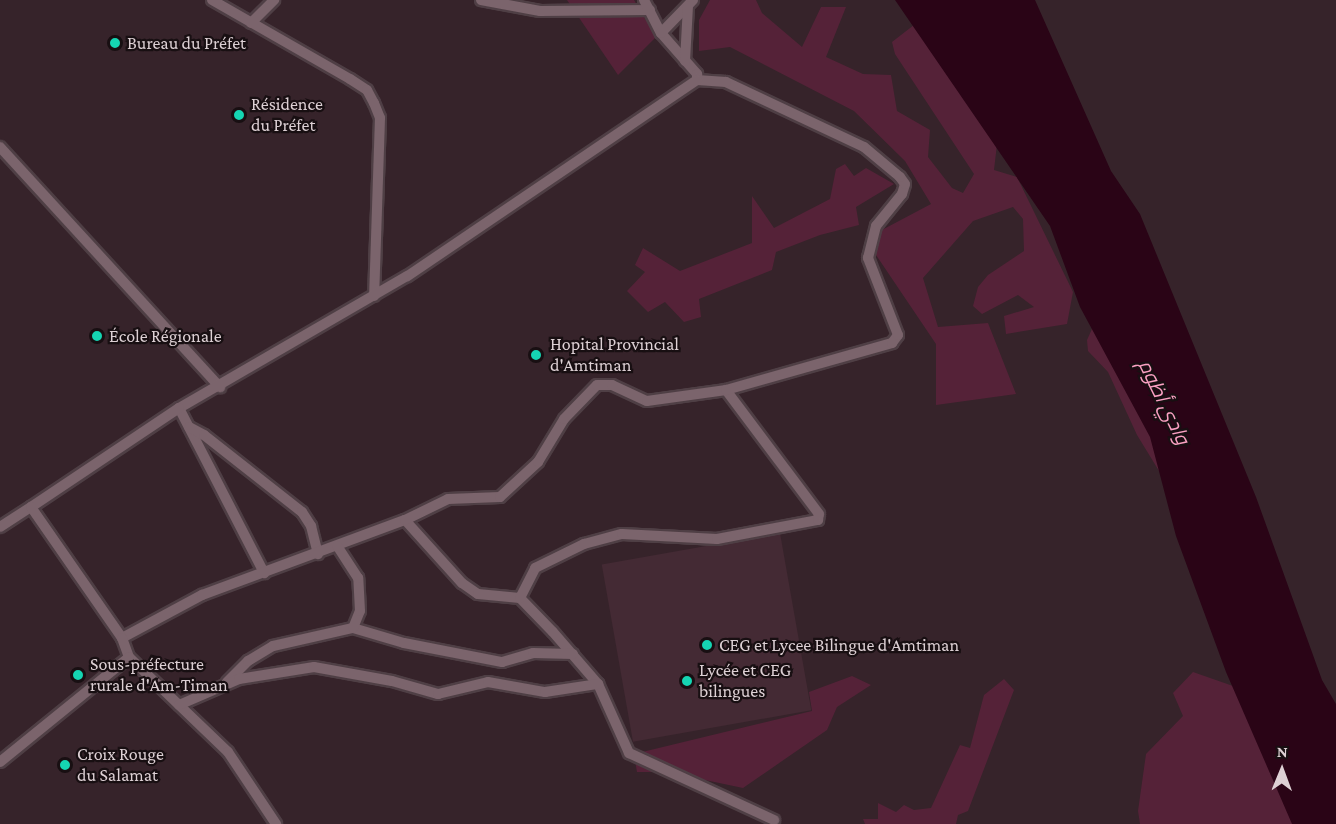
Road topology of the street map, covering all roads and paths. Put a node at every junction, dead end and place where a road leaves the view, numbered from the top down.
1 (212, 0) edge
2 (274, 0) edge
3 (481, 0) edge
4 (691, 3) edge
5 (647, 5) edge
6 (251, 23) junction
7 (661, 33) junction
8 (685, 61) junction
9 (697, 80) junction
10 (0, 147) edge
11 (374, 296) junction
12 (220, 387) junction
13 (726, 390) junction
14 (179, 408) junction
15 (189, 427) junction
16 (31, 507) junction
17 (405, 520) junction
18 (0, 527) edge
19 (337, 546) junction
20 (318, 554) junction
21 (264, 573) junction
22 (519, 598) junction
23 (353, 628) junction
24 (122, 638) junction
25 (573, 654) junction
26 (129, 657) junction
27 (598, 684) junction
28 (224, 686) junction
29 (179, 705) junction
30 (0, 762) edge
31 (774, 820) dead end
32 (276, 824) edge

1 - 6 street
2 - 6 street
3 - 5 street
4 - 7 street
4 - 8 street
5 - 7 street
6 - 11 street
7 - 8 street
8 - 9 street
9 - 11 street
9 - 13 street
10 - 12 street
11 - 12 street
12 - 14 street
13 - 17 street
13 - 22 street
14 - 15 street
14 - 16 street
15 - 20 street
15 - 21 street
16 - 18 street
16 - 24 street
17 - 19 street
17 - 22 street
19 - 20 street
19 - 23 street
20 - 21 street
21 - 24 street
22 - 25 street
23 - 25 street
23 - 28 street
24 - 26 street
25 - 27 street
26 - 29 street
26 - 30 street
27 - 28 street
27 - 31 street
28 - 29 street
29 - 32 street

